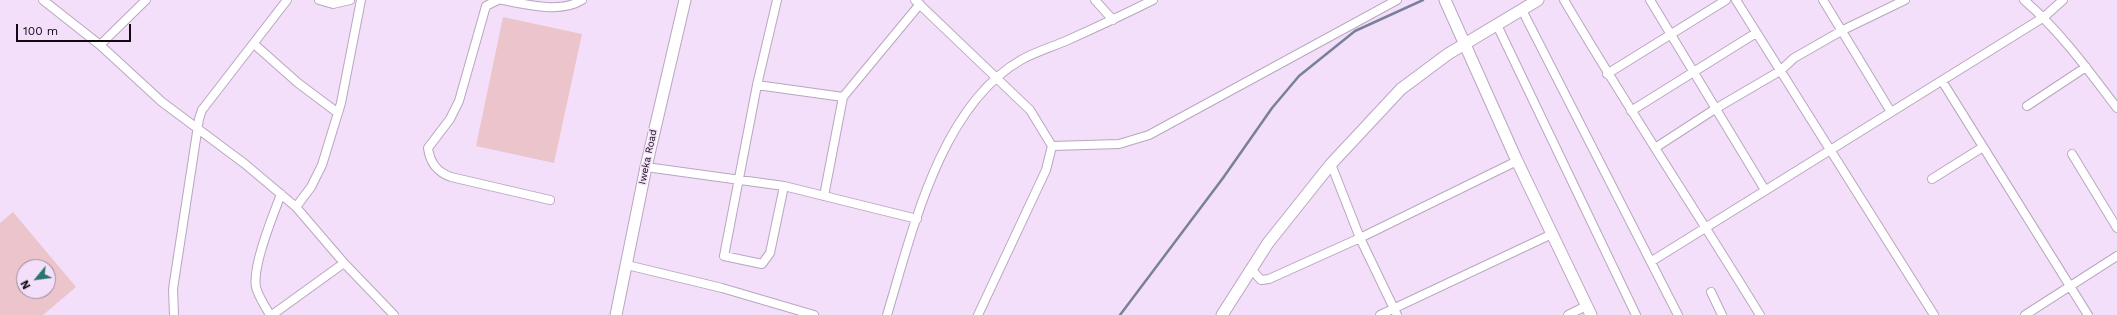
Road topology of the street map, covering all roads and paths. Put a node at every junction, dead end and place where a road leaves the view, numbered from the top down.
1 (43, 0) edge
2 (146, 0) edge
3 (287, 0) edge
4 (319, 0) edge
5 (350, 0) edge
6 (361, 0) edge
7 (498, 0) edge
8 (502, 0) edge
9 (582, 0) edge
10 (685, 0) edge
11 (778, 0) edge
12 (1095, 0) edge
13 (1153, 0) edge
14 (1397, 0) edge
15 (1445, 0) edge
16 (1538, 0) edge
17 (1564, 0) edge
18 (1650, 0) edge
19 (1726, 0) edge
20 (1736, 0) edge
21 (1823, 0) edge
22 (1905, 0) edge
23 (2024, 0) edge
24 (2063, 0) edge
25 (918, 2) edge
26 (1522, 10) junction
27 (2044, 17) junction
28 (1113, 20) junction
29 (1497, 25) junction
30 (1842, 30) junction
31 (1756, 33) junction
32 (1670, 35) junction
33 (254, 44) junction
34 (1465, 44) junction
35 (100, 45) junction
36 (2086, 67) junction
37 (1780, 71) junction
38 (1693, 73) junction
39 (1608, 74) junction
40 (996, 77) junction
41 (1942, 81) junction
42 (757, 84) junction
43 (843, 97) junction
44 (2027, 106) dead end
45 (1715, 108) junction
46 (2117, 108) edge
47 (1631, 111) junction
48 (1891, 112) junction
49 (338, 113) junction
50 (198, 128) junction
51 (1052, 146) junction
52 (1983, 147) junction
53 (1655, 148) junction
54 (1830, 151) junction
55 (2072, 154) dead end
56 (1517, 161) junction
57 (1331, 164) junction
58 (646, 167) junction
59 (1932, 179) dead end
60 (739, 181) junction
61 (784, 186) junction
62 (1765, 190) junction
63 (280, 194) junction
64 (824, 196) junction
65 (550, 200) dead end
66 (296, 207) junction
67 (917, 219) junction
68 (1706, 226) junction
69 (2117, 228) edge
70 (1552, 234) junction
71 (1360, 238) junction
72 (2117, 256) edge
73 (1652, 261) junction
74 (344, 263) junction
75 (627, 265) junction
76 (1252, 270) junction
77 (2070, 286) junction
78 (1710, 292) dead end
79 (1588, 311) edge
80 (1396, 312) edge
81 (174, 315) edge
82 (271, 315) edge
83 (394, 315) edge
84 (616, 315) edge
85 (814, 315) edge
86 (887, 315) edge
87 (978, 315) edge
88 (1222, 315) edge
89 (1380, 315) edge
90 (1568, 315) edge
91 (1636, 315) edge
92 (1678, 315) edge
93 (1722, 315) edge
94 (1760, 315) edge
95 (1934, 315) edge
96 (2025, 315) edge
97 (2088, 315) edge

1 - 35 street
2 - 35 street
3 - 33 street
4 - 5 street
6 - 49 street
7 - 65 street
8 - 9 street
10 - 58 street, Iweka Road
11 - 42 street
12 - 28 street
13 - 28 street
14 - 51 street
15 - 34 street
16 - 26 street
17 - 39 street
18 - 32 street
19 - 32 street
20 - 31 street
21 - 30 street
22 - 30 street
23 - 27 street
24 - 27 street
25 - 40 street
25 - 43 street
26 - 29 street
26 - 73 street
27 - 36 street
27 - 41 street
28 - 40 street
29 - 34 street
29 - 91 street
30 - 37 street
30 - 48 street
31 - 37 street
31 - 38 street
32 - 38 street
32 - 39 street
33 - 49 street
33 - 50 street
34 - 56 street
34 - 57 street
35 - 50 street
36 - 44 street
36 - 46 street
37 - 45 street
37 - 54 street
38 - 45 street
38 - 47 street
39 - 47 street
40 - 51 street
40 - 67 street
41 - 48 street
41 - 52 street
42 - 43 street
42 - 60 street
43 - 64 street
45 - 53 street
45 - 62 street
47 - 53 street
48 - 54 street
49 - 66 street
50 - 63 street
50 - 81 street
51 - 87 street
52 - 59 street
52 - 77 street
53 - 68 street
54 - 62 street
54 - 95 street
55 - 69 street
56 - 70 street
56 - 71 street
57 - 71 street
57 - 76 street
58 - 60 street
58 - 75 street, Iweka Road
60 - 61 street
60 - 61 street
61 - 64 street
62 - 68 street
63 - 66 street
63 - 82 street
64 - 67 street
66 - 74 street
67 - 86 street
68 - 73 street
68 - 94 street
70 - 79 street
70 - 80 street
71 - 76 street
71 - 80 street
72 - 77 street
73 - 92 street
74 - 82 street
74 - 83 street
75 - 84 street, Iweka Road
75 - 85 street
76 - 88 street
77 - 96 street
77 - 97 street
78 - 93 street
79 - 90 street
80 - 89 street

